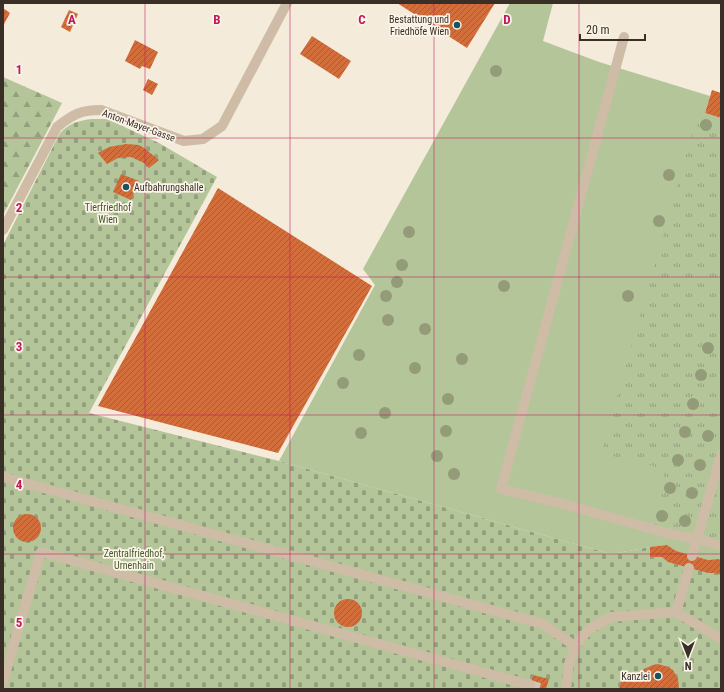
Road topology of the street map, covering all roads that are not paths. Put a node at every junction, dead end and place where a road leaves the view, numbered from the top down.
1 (287, 3) edge
2 (624, 37) dead end
3 (3, 230) edge
4 (721, 454) edge
5 (3, 477) edge
6 (698, 539) junction
7 (721, 546) edge
8 (692, 556) dead end
9 (689, 568) dead end
10 (676, 612) junction
11 (721, 639) edge
12 (575, 646) junction
13 (3, 682) edge
14 (527, 686) edge
15 (566, 689) edge

1 - 3 street, Anton-Mayer-Gasse
2 - 6 street
4 - 6 street
5 - 12 street
6 - 7 street
6 - 8 street
9 - 10 street
10 - 11 street
10 - 12 street
12 - 15 street
13 - 14 street

